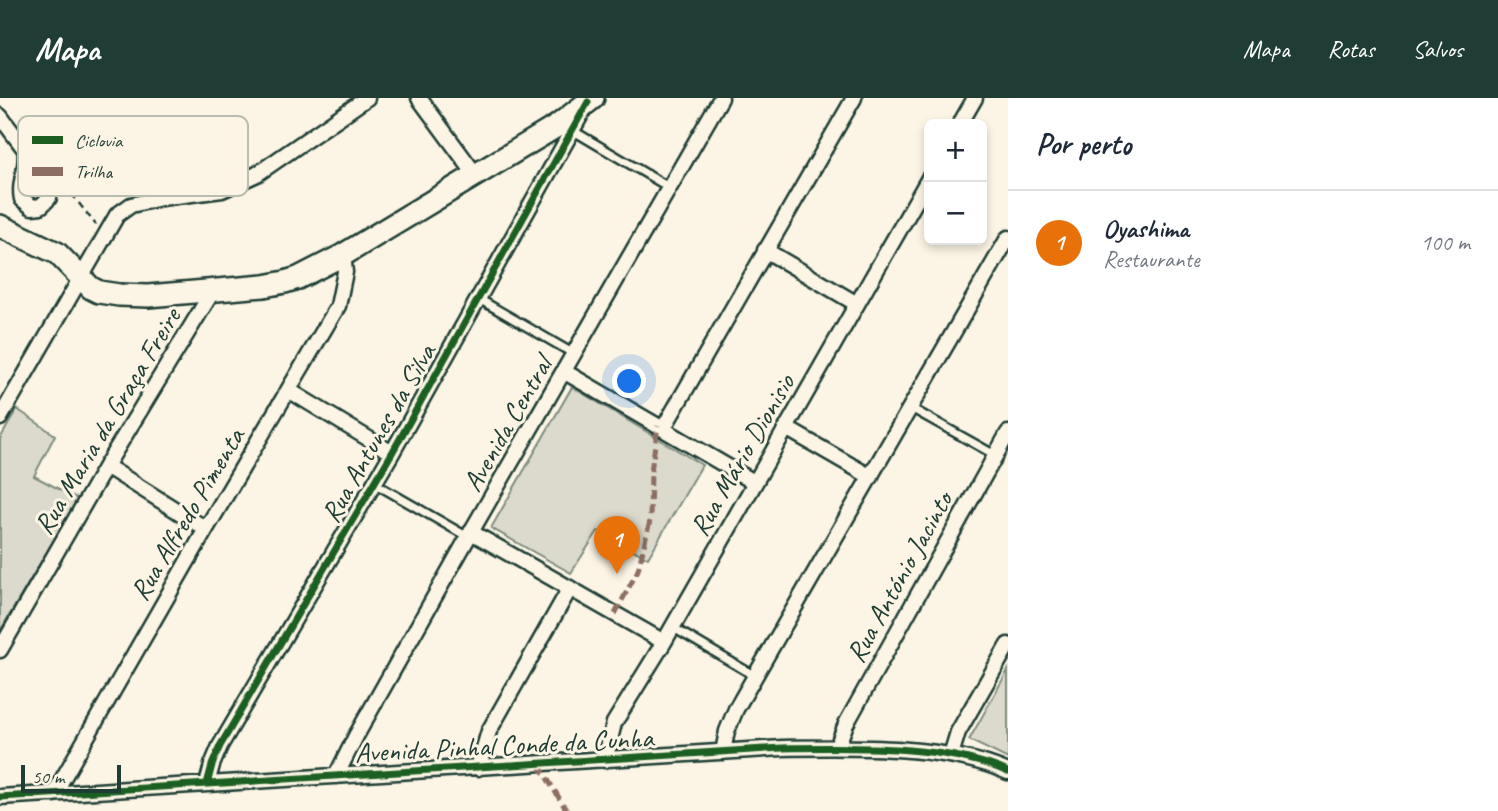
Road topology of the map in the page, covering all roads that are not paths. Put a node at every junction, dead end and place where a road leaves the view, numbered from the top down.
1 (367, 98) edge
2 (419, 98) edge
3 (721, 98) edge
4 (854, 98) edge
5 (975, 98) edge
6 (590, 100) edge
7 (0, 116) edge
8 (963, 119) edge
9 (572, 130) junction
10 (18, 141) edge
11 (475, 174) junction
12 (248, 178) edge
13 (927, 182) edge
14 (670, 188) junction
15 (22, 196) edge
16 (49, 196) edge
17 (176, 196) edge
18 (0, 226) edge
19 (1008, 238) edge
20 (765, 250) junction
21 (343, 255) junction
22 (82, 278) junction
23 (214, 289) junction
24 (478, 299) junction
25 (857, 304) junction
26 (575, 355) junction
27 (565, 372) junction
28 (290, 391) junction
29 (910, 408) junction
30 (0, 418) edge
31 (786, 428) junction
32 (663, 429) junction
33 (1008, 433) edge
34 (392, 453) junction
35 (996, 455) junction
36 (106, 466) junction
37 (871, 477) junction
38 (754, 482) junction
39 (374, 483) junction
40 (205, 529) junction
41 (470, 535) junction
42 (570, 589) junction
43 (672, 627) junction
44 (664, 642) junction
45 (1008, 645) edge
46 (0, 650) edge
47 (755, 676) junction
48 (837, 747) junction
49 (723, 752) junction
50 (951, 755) junction
51 (605, 760) junction
52 (478, 768) junction
53 (1008, 772) edge
54 (336, 776) junction
55 (207, 784) junction
56 (54, 794) junction
57 (0, 797) edge

1 - 12 street
2 - 11 street
3 - 14 street, Avenida Central
4 - 20 street
5 - 8 street
6 - 9 street, Rua Antunes da Silva
6 - 11 street
7 - 10 street
9 - 14 lane
9 - 24 street, Rua Antunes da Silva
11 - 21 street
13 - 25 street, Rua Mário Dionisio
14 - 26 street, Avenida Central
15 - 16 street
17 - 22 street
18 - 22 street
19 - 29 street
20 - 25 street
20 - 32 street
21 - 23 street
21 - 28 street, Rua Alfredo Pimenta
22 - 23 street
22 - 30 street
23 - 36 street, Rua Maria da Graça Freire
24 - 26 lane
24 - 34 street, Rua Antunes da Silva
25 - 31 street, Rua Mário Dionisio
26 - 27 street, Avenida Central
27 - 32 street
27 - 41 street, Avenida Central
28 - 34 street
28 - 40 street, Rua Alfredo Pimenta
29 - 35 lane
29 - 37 street
31 - 37 street
31 - 38 street, Rua Mário Dionisio
32 - 38 street
33 - 35 street, Rua António Jacinto
34 - 39 street, Rua Antunes da Silva
35 - 48 street, Rua António Jacinto
36 - 40 street
36 - 46 street, Rua Maria da Graça Freire
37 - 47 street
38 - 43 street, Rua Mário Dionisio
39 - 41 lane
39 - 55 street, Rua Antunes da Silva
40 - 56 street, Rua Alfredo Pimenta
41 - 42 street
41 - 54 street, Avenida Central
42 - 44 street
42 - 52 street
43 - 44 street, Rua Mário Dionisio
43 - 47 lane
44 - 51 street, Rua Mário Dionisio
45 - 50 street
47 - 49 street
48 - 49 street, Avenida Pinhal Conde da Cunha
48 - 50 street, Avenida Pinhal Conde da Cunha
49 - 51 street, Avenida Pinhal Conde da Cunha
50 - 53 street, Avenida Pinhal Conde da Cunha
51 - 52 street, Avenida Pinhal Conde da Cunha
52 - 54 street, Avenida Pinhal Conde da Cunha
54 - 55 street, Avenida Pinhal Conde da Cunha
55 - 56 street, Avenida Pinhal Conde da Cunha
56 - 57 street, Avenida Pinhal Conde da Cunha

